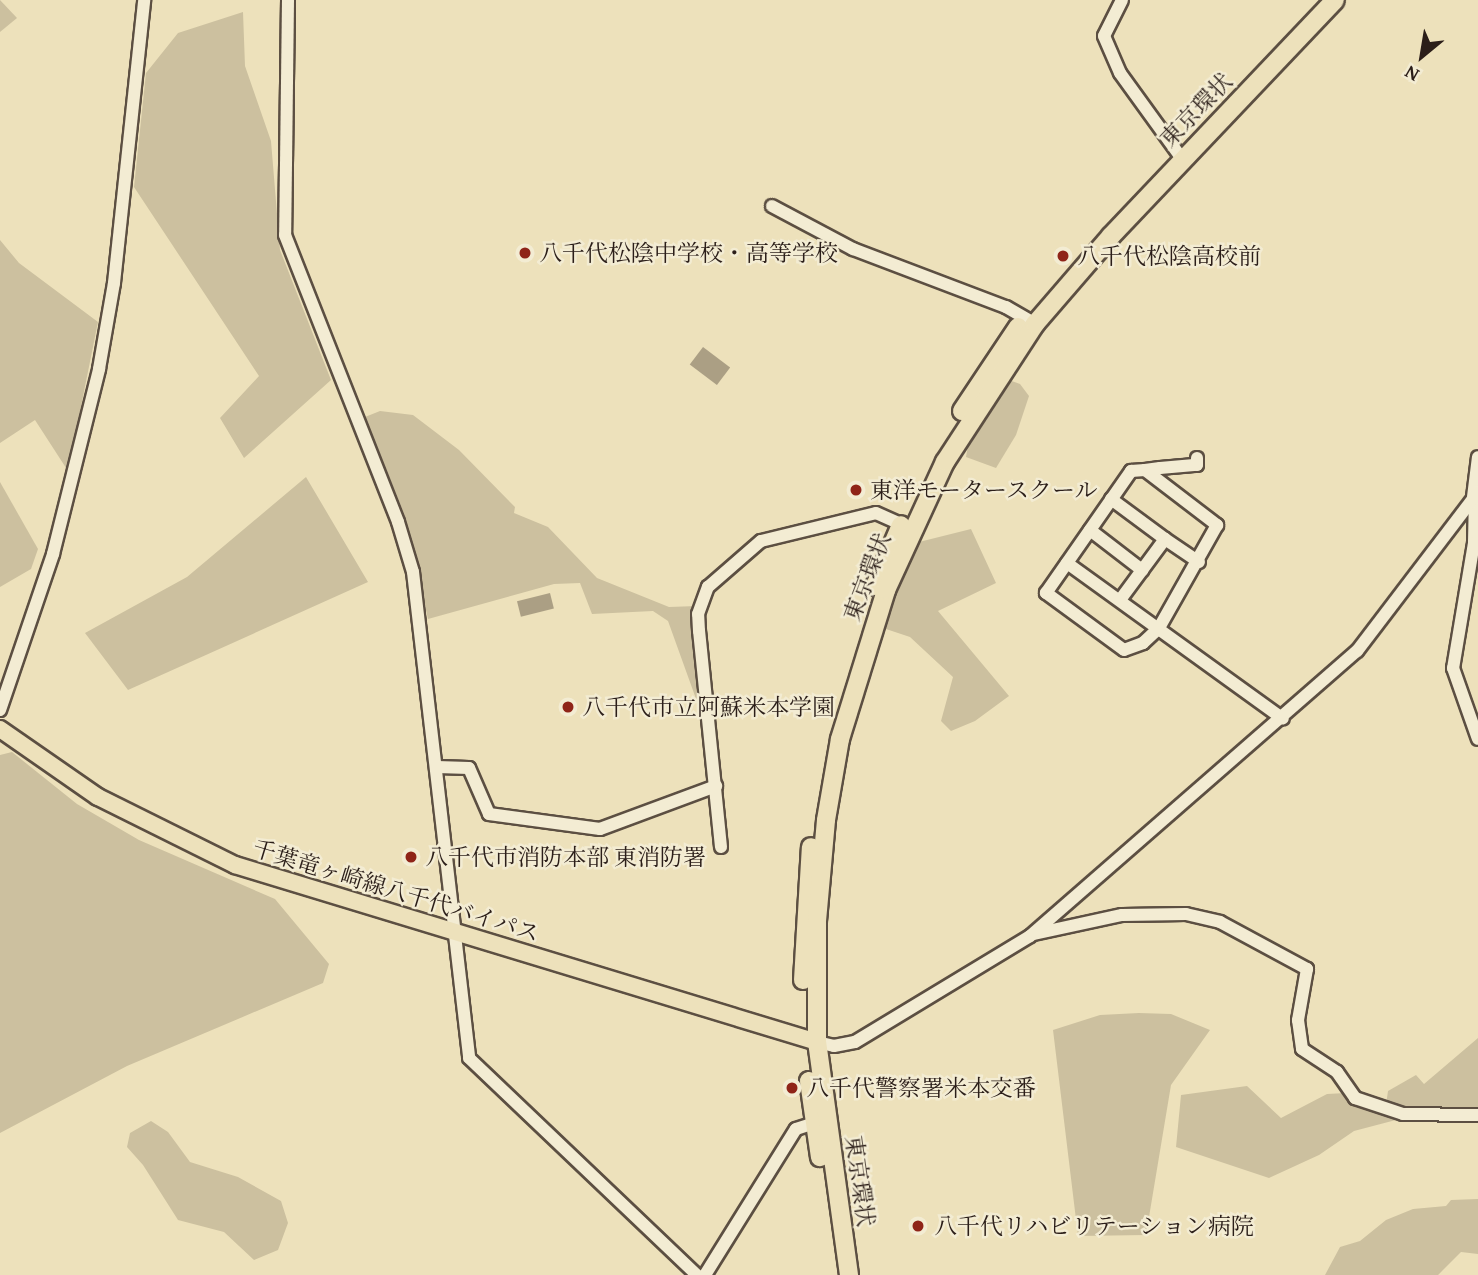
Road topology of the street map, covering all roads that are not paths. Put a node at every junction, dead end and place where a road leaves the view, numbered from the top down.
1 (144, 0) edge
2 (288, 0) edge
3 (1122, 0) edge
4 (1320, 0) edge
5 (1335, 0) edge
6 (1179, 155) junction
7 (772, 206) dead end
8 (1030, 321) junction
9 (1478, 457) edge
10 (1197, 458) dead end
11 (1144, 470) junction
12 (1475, 495) edge
13 (1111, 499) junction
14 (901, 524) junction
15 (1090, 530) junction
16 (1165, 539) junction
17 (1476, 541) edge
18 (1199, 562) junction
19 (1067, 563) junction
20 (1142, 570) junction
21 (1120, 600) junction
22 (1158, 628) junction
23 (0, 710) edge
24 (1283, 719) junction
25 (0, 729) edge
26 (1478, 738) edge
27 (438, 767) junction
28 (716, 786) junction
29 (722, 846) dead end
30 (455, 935) junction
31 (1031, 936) junction
32 (811, 1040) junction
33 (1478, 1115) edge
34 (814, 1123) junction
35 (697, 1275) edge
36 (705, 1275) edge
37 (838, 1275) edge
38 (849, 1275) edge

1 - 23 street
2 - 27 street
3 - 6 street
4 - 6 highway, 東京環状
5 - 6 highway, 東京環状
6 - 8 highway, 東京環状
7 - 8 street
8 - 14 highway, 東京環状
8 - 32 highway, 東京環状
9 - 12 street
10 - 11 street
11 - 13 street
11 - 18 street
12 - 17 street
12 - 24 street
13 - 15 street
13 - 16 street
14 - 28 street
14 - 32 highway, 東京環状
15 - 19 street
15 - 20 street
16 - 18 street
16 - 20 street
17 - 26 street
18 - 22 street
19 - 21 street
19 - 22 street
20 - 21 street
21 - 22 street
22 - 24 street
24 - 31 street
25 - 30 main road, 千葉竜ヶ崎線八千代バイパス
27 - 28 street
27 - 30 street
28 - 29 street
30 - 32 main road, 千葉竜ヶ崎線八千代バイパス
30 - 35 street
31 - 32 street
31 - 33 street
32 - 34 highway, 東京環状
32 - 38 highway, 東京環状
34 - 36 street
34 - 37 highway, 東京環状

